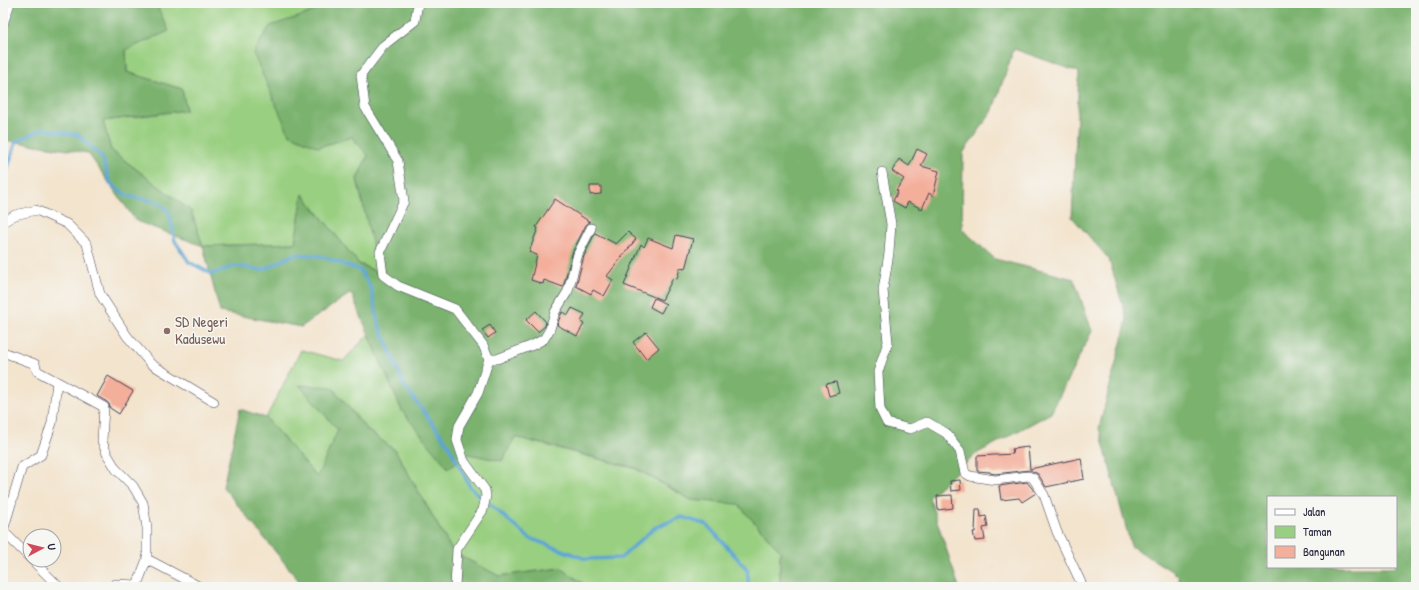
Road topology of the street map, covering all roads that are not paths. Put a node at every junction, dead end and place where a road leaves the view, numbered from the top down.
1 (10, 3) edge
2 (418, 3) edge
3 (3, 24) edge
4 (882, 172) dead end
5 (3, 222) edge
6 (591, 228) dead end
7 (3, 352) edge
8 (489, 359) junction
9 (56, 382) junction
10 (214, 402) dead end
11 (22, 550) edge
12 (147, 559) junction
13 (40, 568) edge
14 (59, 587) edge
15 (114, 587) edge
16 (200, 587) edge
17 (455, 587) edge
18 (1083, 587) edge

1 - 3 street
2 - 8 street
4 - 18 street
5 - 10 street
6 - 8 street
7 - 9 street
8 - 17 street
9 - 11 street
9 - 12 street
12 - 15 street
12 - 16 street
13 - 14 street

